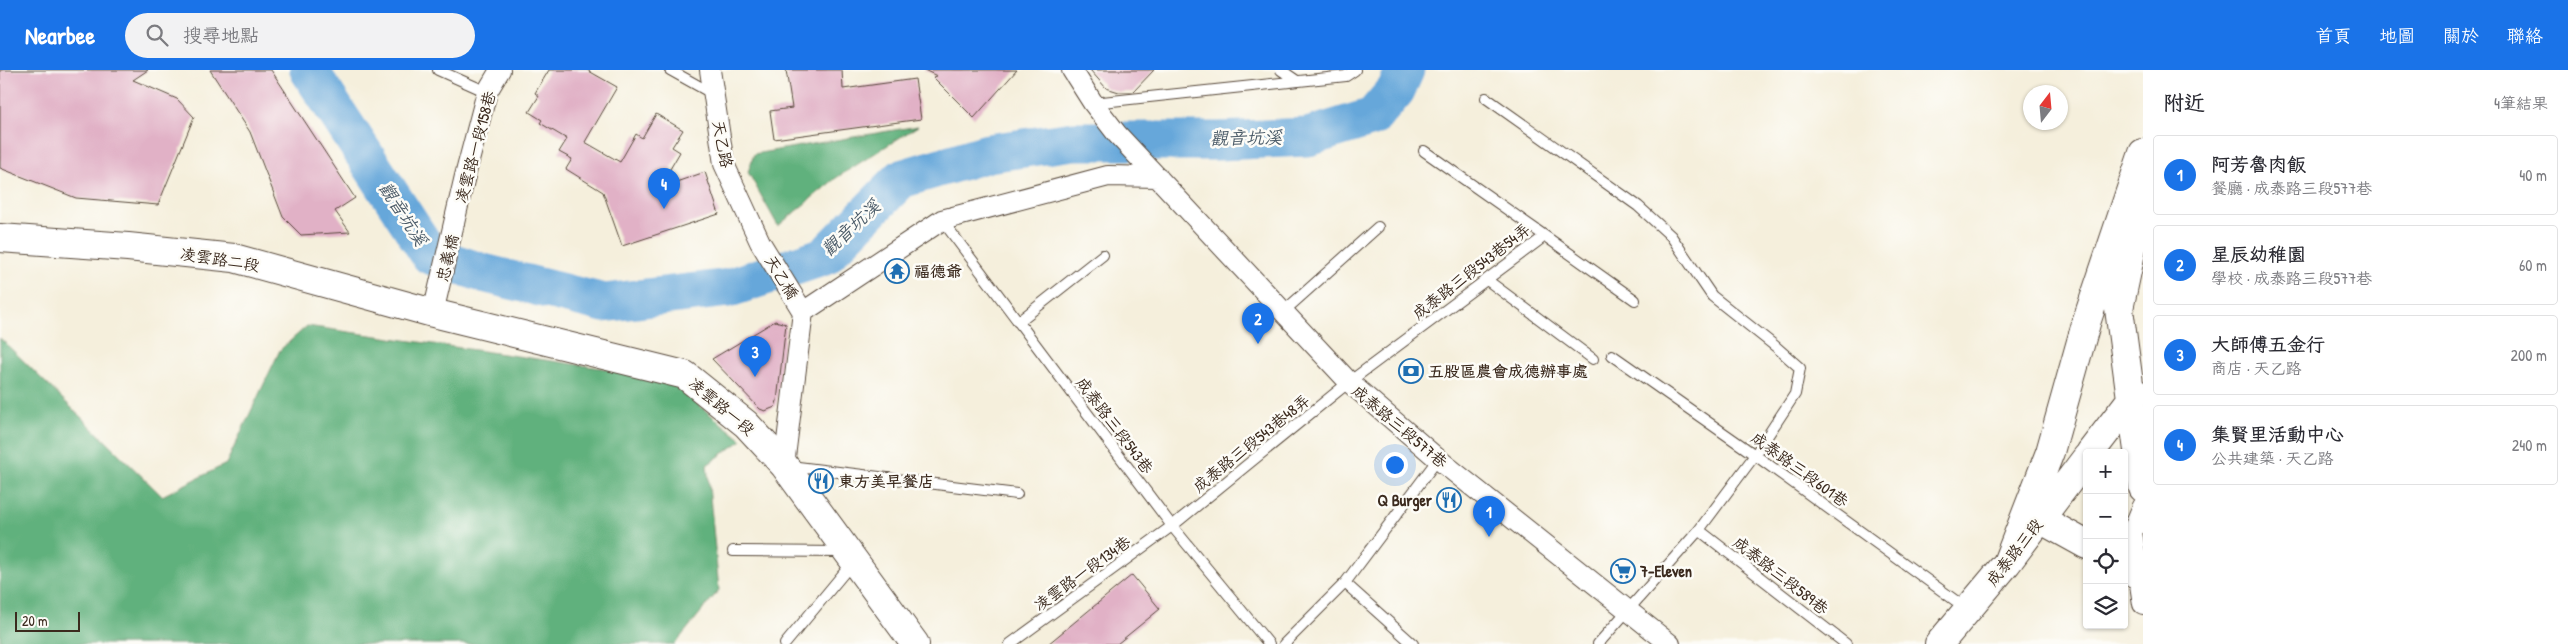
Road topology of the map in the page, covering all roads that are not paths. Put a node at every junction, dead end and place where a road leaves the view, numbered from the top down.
1 (438, 70) edge
2 (500, 70) edge
3 (670, 70) edge
4 (710, 70) edge
5 (1072, 70) edge
6 (1281, 70) edge
7 (1355, 70) edge
8 (1297, 81) junction
9 (487, 92) junction
10 (714, 94) junction
11 (1486, 98) dead end
12 (1093, 103) junction
13 (1424, 151) dead end
14 (2143, 153) edge
15 (1158, 177) junction
16 (2143, 193) edge
17 (942, 220) junction
18 (455, 226) joint
19 (1378, 227) dead end
20 (1545, 236) junction
21 (0, 238) edge
22 (760, 242) joint
23 (1103, 255) dead end
24 (1487, 280) junction
25 (1635, 300) dead end
26 (437, 302) junction
27 (803, 312) junction
28 (1283, 312) junction
29 (1018, 322) junction
30 (1612, 355) dead end
31 (1593, 359) dead end
32 (1349, 382) junction
33 (2136, 393) edge
34 (2093, 449) edge
35 (1756, 455) junction
36 (1438, 459) junction
37 (2083, 461) edge
38 (784, 465) junction
39 (2143, 488) edge
40 (1017, 494) dead end
41 (2143, 506) edge
42 (2040, 519) junction
43 (1172, 526) junction
44 (1699, 530) junction
45 (2083, 543) edge
46 (733, 552) dead end
47 (850, 557) junction
48 (2007, 562) junction
49 (2135, 573) edge
50 (1345, 583) junction
51 (2143, 604) edge
52 (1627, 609) junction
53 (1968, 610) junction
54 (785, 644) edge
55 (915, 644) edge
56 (1010, 644) edge
57 (1269, 644) edge
58 (1284, 644) edge
59 (1413, 644) edge
60 (1598, 644) edge
61 (1670, 644) edge
62 (1846, 644) edge
63 (1938, 644) edge

1 - 9 lane
2 - 9 street, 凌雲路一段158巷
3 - 10 lane
4 - 10 street, 天乙路
5 - 12 street
6 - 8 lane
7 - 8 lane
8 - 12 lane
9 - 18 street, 凌雲路一段158巷
10 - 22 street, 天乙路
11 - 35 lane
12 - 15 street, 成泰路三段577巷
13 - 20 lane, 成泰路三段543巷54弄
14 - 48 main road
15 - 17 street
15 - 28 street, 成泰路三段577巷
16 - 33 main road
17 - 27 street
17 - 29 lane, 成泰路三段543巷
18 - 26 street, 忠義橋
19 - 28 lane
20 - 24 lane, 成泰路三段543巷54弄
20 - 25 lane
21 - 26 main road, 凌雲路二段
22 - 27 street, 天乙橋
23 - 29 lane
24 - 31 lane
24 - 32 lane, 成泰路三段543巷54弄
26 - 38 main road, 凌雲路一段
27 - 38 street
28 - 32 street, 成泰路三段577巷
29 - 43 lane, 成泰路三段543巷
30 - 35 lane, 成泰路三段601巷
32 - 36 street, 成泰路三段577巷
32 - 43 lane, 成泰路三段543巷48弄
33 - 34 main road
33 - 39 main road
35 - 44 lane
35 - 53 lane, 成泰路三段601巷
36 - 50 lane
36 - 52 street, 成泰路三段577巷
37 - 42 main road, 成泰路三段
38 - 40 lane
38 - 47 main road, 凌雲路一段
41 - 49 street
42 - 45 main road
42 - 48 main road, 成泰路三段
43 - 56 lane, 凌雲路一段134巷
43 - 57 lane, 成泰路三段543巷
44 - 52 lane
44 - 62 lane, 成泰路三段589巷
46 - 47 lane
47 - 54 lane
47 - 55 main road, 凌雲路一段
48 - 53 main road, 成泰路三段
49 - 51 street
50 - 58 lane
50 - 59 lane
52 - 60 lane
52 - 61 street, 成泰路三段577巷
53 - 63 main road, 成泰路三段

